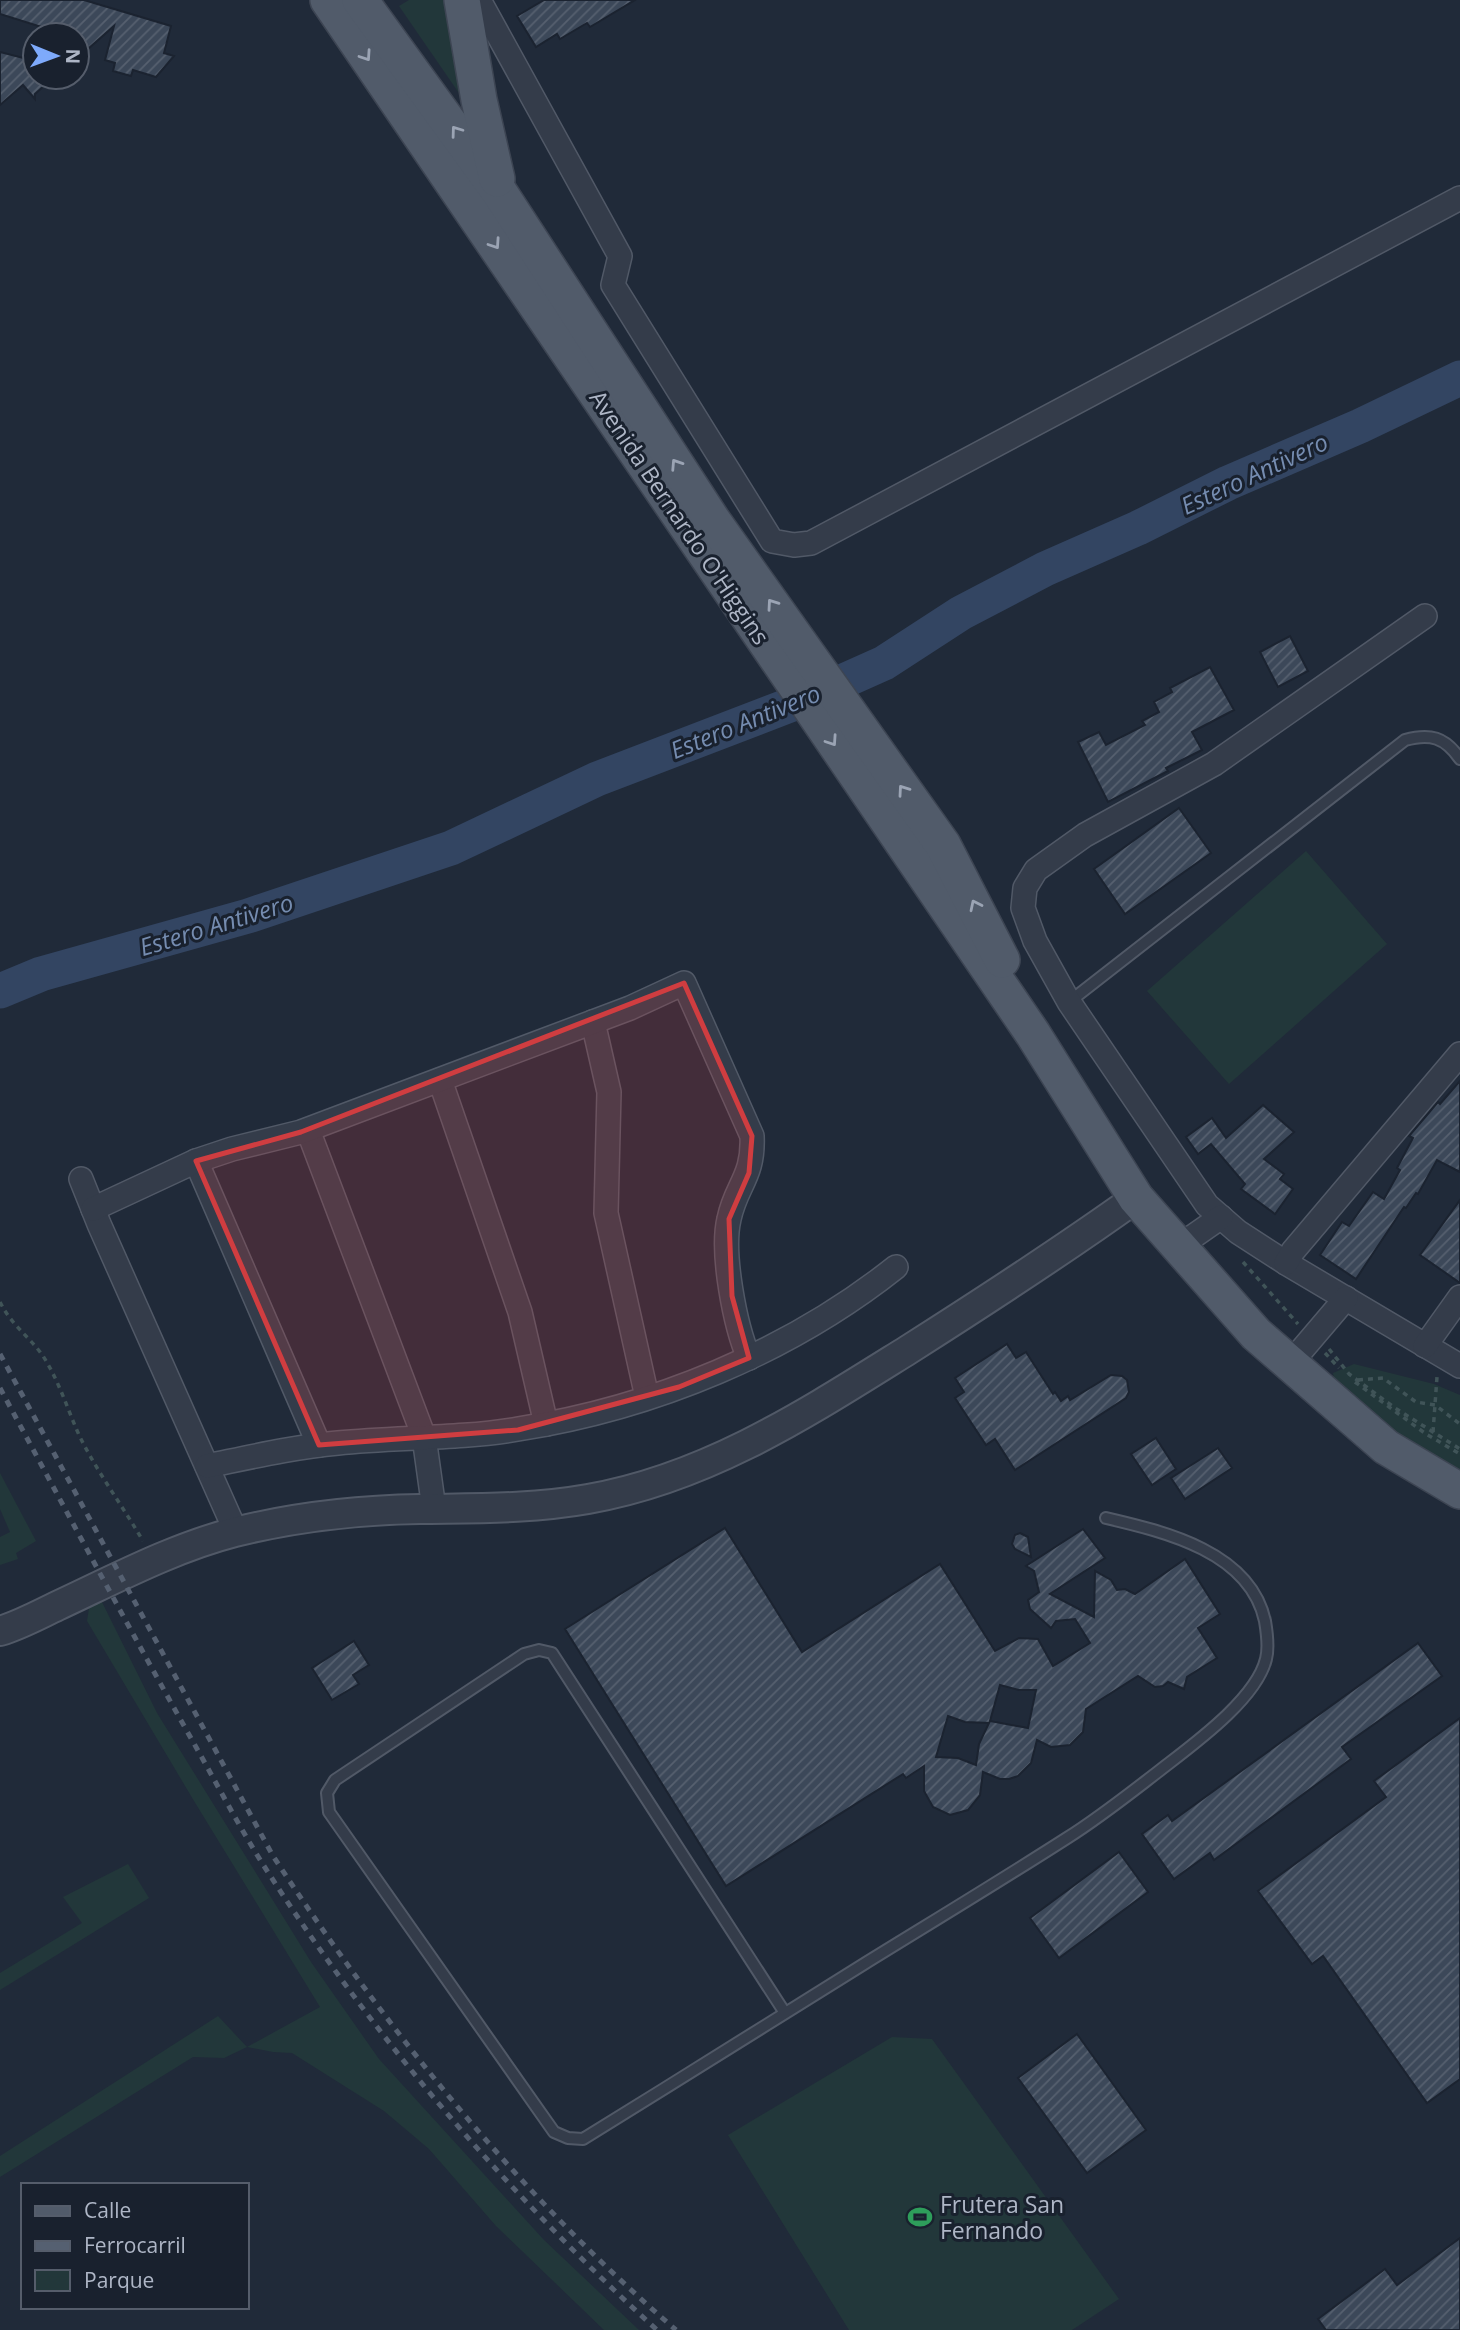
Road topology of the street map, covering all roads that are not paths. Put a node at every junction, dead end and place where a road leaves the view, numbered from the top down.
1 (328, 0) edge
2 (360, 0) edge
3 (374, 0) edge
4 (396, 0) edge
5 (462, 0) edge
6 (479, 0) edge
7 (500, 192) junction
8 (1460, 198) edge
9 (706, 532) junction
10 (1426, 616) dead end
11 (1460, 759) edge
12 (1069, 1002) junction
13 (593, 1022) junction
14 (1460, 1054) edge
15 (440, 1080) junction
16 (308, 1129) junction
17 (196, 1161) junction
18 (82, 1179) dead end
19 (1136, 1198) junction
20 (93, 1209) junction
21 (1221, 1217) junction
22 (1178, 1247) junction
23 (1286, 1263) junction
24 (896, 1267) dead end
25 (1460, 1297) edge
26 (1346, 1298) junction
27 (1432, 1350) junction
28 (749, 1357) junction
29 (1289, 1365) junction
30 (1460, 1366) edge
31 (647, 1397) junction
32 (546, 1424) junction
33 (424, 1437) junction
34 (319, 1445) junction
35 (207, 1466) junction
36 (1460, 1491) edge
37 (434, 1509) junction
38 (1106, 1518) dead end
39 (236, 1532) junction
40 (0, 1631) edge
41 (785, 2013) junction

1 -> 9 main road, Avenida Bernardo O'Higgins
7 -> 2 main road, Avenida Bernardo O'Higgins
3 - 4 main road
5 - 7 main road
6 - 8 street
9 -> 7 main road, Avenida Bernardo O'Higgins
9 - 19 main road, Avenida Bernardo O'Higgins
10 - 12 street
11 - 12 lane
12 - 21 street
13 - 15 street
13 - 28 street
13 - 31 street
14 - 23 street
15 - 16 street
15 - 32 street
16 - 17 street
16 - 33 street
17 - 20 street
17 - 34 street
18 - 20 street
19 - 22 main road, Avenida Bernardo O'Higgins
19 - 37 street
20 - 35 street
21 - 22 street
21 - 23 street
22 - 29 main road, Avenida Bernardo O'Higgins
23 - 26 street
24 - 28 street
25 - 27 street
26 - 27 street
26 - 29 street
27 - 30 street
28 - 31 street
29 - 36 main road, Avenida Bernardo O'Higgins
31 - 32 street
32 - 33 street
33 - 34 street
33 - 37 street
34 - 35 street
35 - 39 street
37 - 39 street
38 - 41 lane
39 - 40 street
41 - 41 lane

